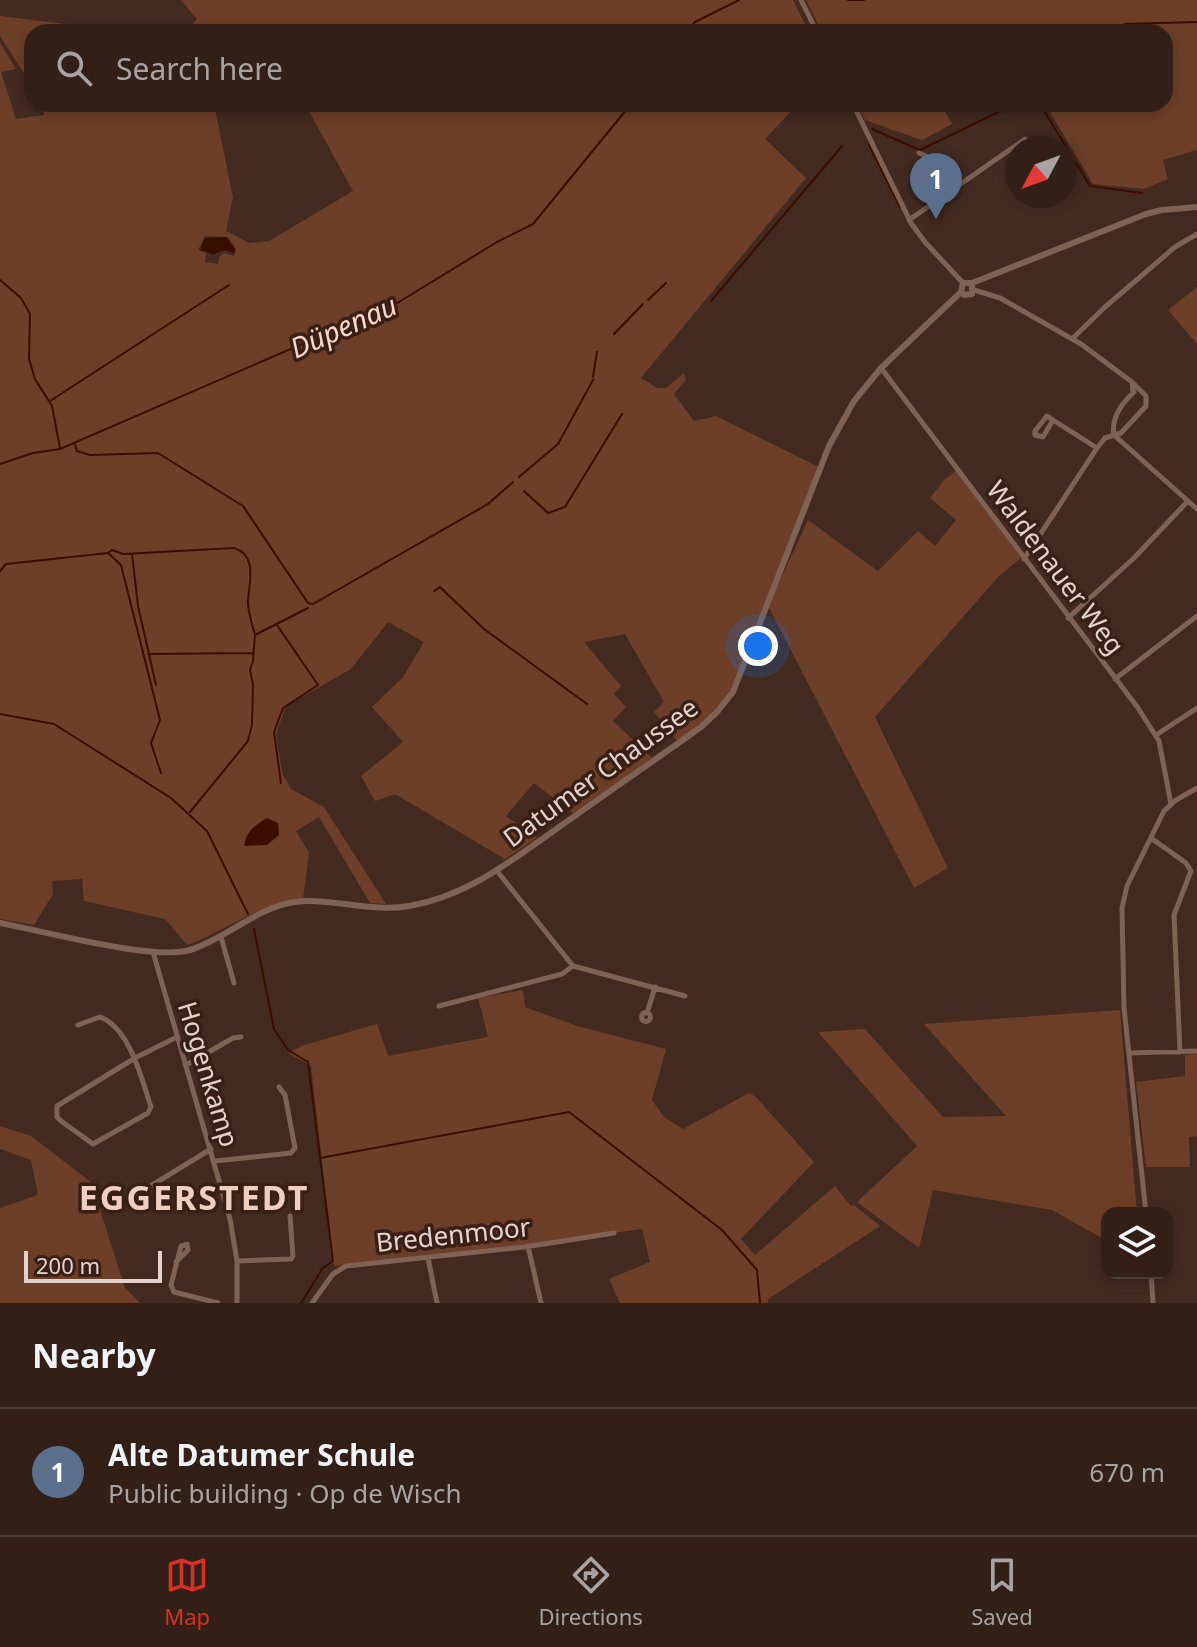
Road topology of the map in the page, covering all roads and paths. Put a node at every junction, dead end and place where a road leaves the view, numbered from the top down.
1 (801, 0) edge
2 (813, 24) edge
3 (857, 112) edge
4 (919, 153) dead end
5 (1005, 155) edge
6 (944, 196) junction
7 (1197, 207) edge
8 (909, 220) junction
9 (1197, 234) edge
10 (963, 283) junction
11 (973, 287) junction
12 (961, 292) junction
13 (1072, 339) junction
14 (881, 368) junction
15 (1137, 392) junction
16 (1053, 420) dead end
17 (1114, 435) junction
18 (1097, 448) junction
19 (1188, 501) junction
20 (1197, 509) edge
21 (1024, 559) junction
22 (1197, 616) edge
23 (1068, 618) junction
24 (1115, 679) junction
25 (1197, 708) edge
26 (1156, 735) junction
27 (1197, 788) edge
28 (1171, 804) junction
29 (1151, 838) junction
30 (497, 871) junction
31 (0, 923) edge
32 (221, 937) junction
33 (153, 952) junction
34 (573, 966) junction
35 (234, 983) dead end
36 (655, 987) junction
37 (685, 996) dead end
38 (439, 1006) dead end
39 (647, 1013) dead end
40 (78, 1025) dead end
41 (177, 1037) junction
42 (241, 1037) dead end
43 (1197, 1051) edge
44 (1180, 1052) junction
45 (1130, 1053) junction
46 (135, 1058) junction
47 (186, 1065) junction
48 (279, 1087) dead end
49 (211, 1149) junction
50 (215, 1161) junction
51 (128, 1196) dead end
52 (1145, 1207) edge
53 (290, 1216) dead end
54 (614, 1233) dead end
55 (528, 1246) junction
56 (428, 1258) junction
57 (237, 1261) junction
58 (176, 1262) dead end
59 (1151, 1279) edge
60 (218, 1303) edge
61 (237, 1303) edge
62 (312, 1303) edge
63 (437, 1303) edge
64 (541, 1303) edge
65 (1153, 1303) edge

1 - 2 street
3 - 8 street
4 - 6 street
5 - 6 street
6 - 8 street
7 - 11 street
8 - 10 street
9 - 13 street
10 - 11 street
10 - 12 street
11 - 12 street
11 - 13 street
12 - 14 street, Datumer Chaussee
13 - 15 street
14 - 21 street, Waldenauer Weg
14 - 30 street, Datumer Chaussee
15 - 17 street
15 - 17 street
16 - 18 street
17 - 18 street
17 - 19 street
18 - 21 street
19 - 20 street
19 - 23 street
21 - 23 street, Waldenauer Weg
22 - 24 street
23 - 24 street, Waldenauer Weg
24 - 26 street, Waldenauer Weg
25 - 26 street
26 - 28 street, Waldenauer Weg
27 - 28 street
28 - 29 street
29 - 44 street
29 - 45 street
30 - 32 street, Datumer Chaussee
30 - 34 street
31 - 33 street, Datumer Chaussee
32 - 33 street, Datumer Chaussee
32 - 35 street
33 - 41 street, Hogenkamp
34 - 36 street
34 - 38 street
36 - 37 street
36 - 39 street
40 - 46 street
41 - 46 street
41 - 47 street, Hogenkamp
42 - 47 street
43 - 44 street
44 - 45 street
45 - 52 street
46 - 46 street
47 - 49 street, Hogenkamp
48 - 50 street
49 - 50 street, Hogenkamp
49 - 51 street
50 - 57 street, Hogenkamp
53 - 57 street
54 - 55 street, Bredenmoor
55 - 56 street, Bredenmoor
55 - 64 street
56 - 62 street, Bredenmoor
56 - 63 street
57 - 61 street, Hogenkamp
58 - 60 street
59 - 65 street

